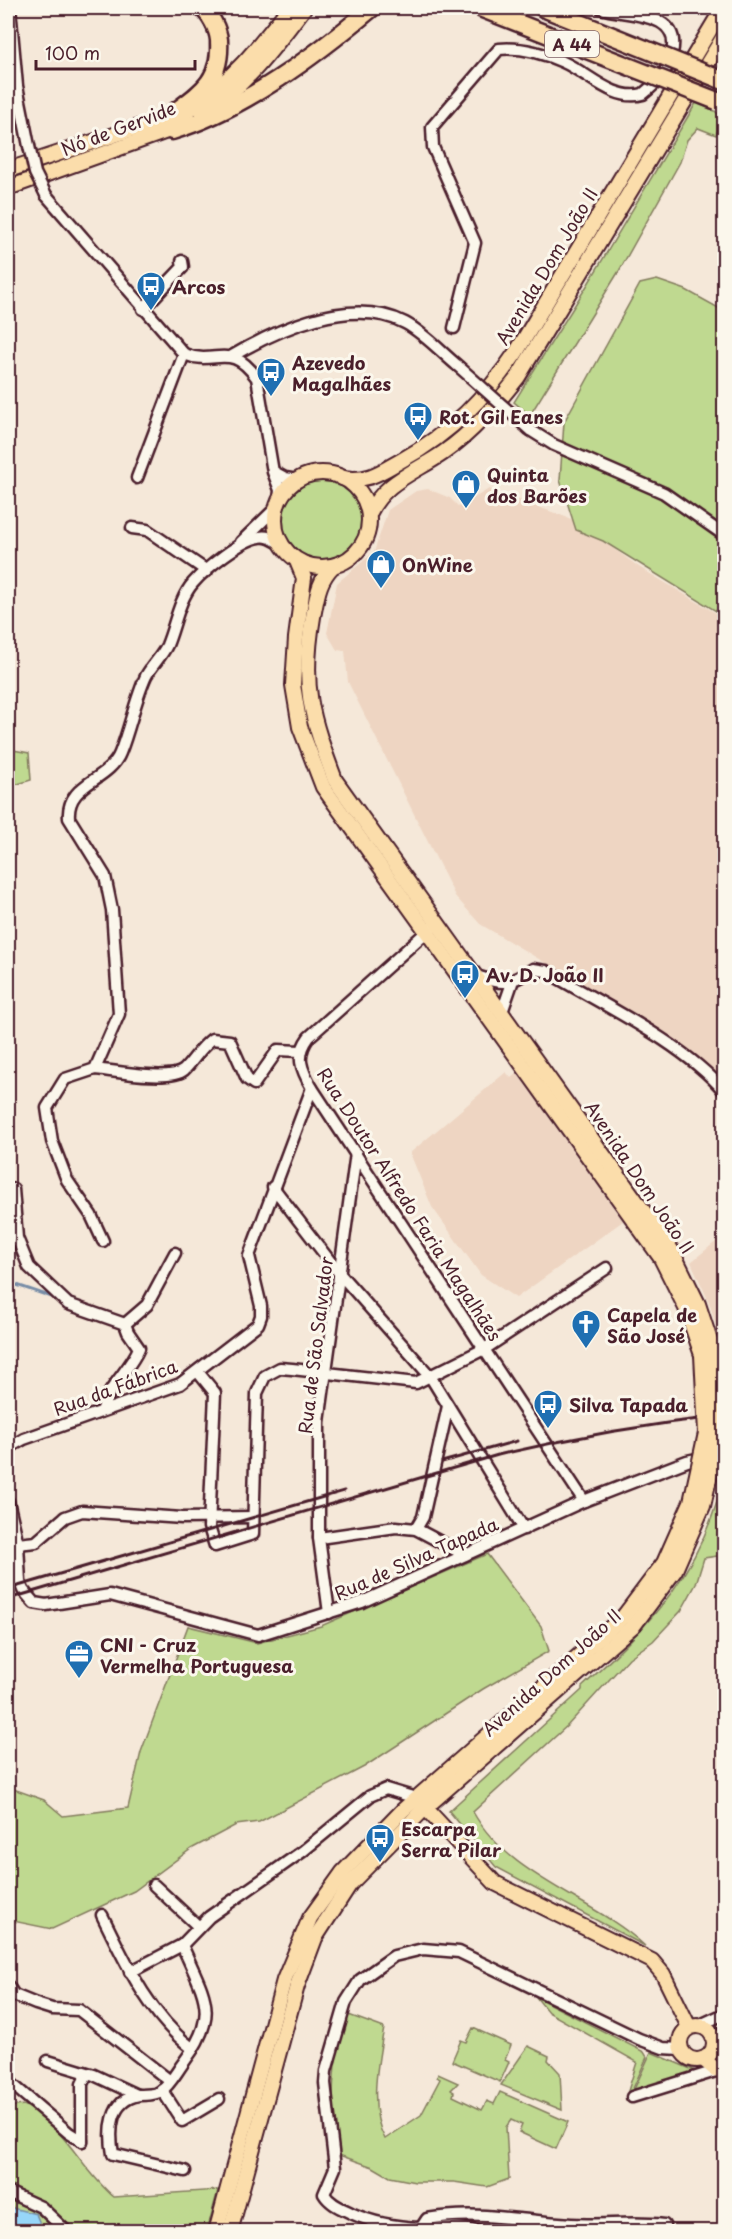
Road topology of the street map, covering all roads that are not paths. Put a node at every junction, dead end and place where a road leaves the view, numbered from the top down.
1 (202, 8) edge
2 (289, 8) edge
3 (304, 8) edge
4 (372, 8) edge
5 (480, 8) edge
6 (543, 8) edge
7 (566, 8) edge
8 (601, 8) edge
9 (723, 8) edge
10 (10, 10) edge
11 (724, 36) edge
12 (625, 40) junction
13 (724, 81) edge
14 (12, 88) edge
15 (721, 102) edge
16 (168, 125) junction
17 (8, 170) edge
18 (8, 188) edge
19 (183, 261) dead end
20 (143, 309) junction
21 (454, 328) dead end
22 (184, 354) junction
23 (232, 357) junction
24 (273, 472) junction
25 (137, 478) dead end
26 (342, 478) junction
27 (298, 480) junction
28 (278, 504) junction
29 (369, 514) junction
30 (132, 528) dead end
31 (724, 535) edge
32 (281, 544) junction
33 (237, 546) junction
34 (297, 561) junction
35 (333, 566) junction
36 (207, 571) junction
37 (433, 926) junction
38 (477, 976) junction
39 (512, 983) junction
40 (502, 1012) junction
41 (300, 1052) junction
42 (95, 1069) junction
43 (312, 1088) junction
44 (724, 1091) edge
45 (356, 1153) junction
46 (273, 1187) junction
47 (13, 1189) dead end
48 (103, 1241) dead end
49 (175, 1253) dead end
50 (607, 1268) dead end
51 (339, 1273) junction
52 (125, 1324) junction
53 (486, 1348) junction
54 (708, 1354) junction
55 (198, 1372) junction
56 (326, 1372) junction
57 (430, 1376) junction
58 (448, 1406) junction
59 (103, 1409) junction
60 (8, 1448) edge
61 (724, 1453) edge
62 (8, 1501) edge
63 (584, 1502) junction
64 (253, 1517) junction
65 (209, 1518) junction
66 (416, 1529) junction
67 (524, 1529) junction
68 (319, 1538) junction
69 (13, 1544) edge
70 (465, 1555) junction
71 (329, 1613) junction
72 (421, 1803) junction
73 (154, 1885) dead end
74 (102, 1915) dead end
75 (199, 1927) junction
76 (182, 1945) junction
77 (130, 1972) junction
78 (8, 1986) edge
79 (724, 2014) edge
80 (694, 2026) junction
81 (724, 2032) edge
82 (714, 2047) junction
83 (193, 2049) junction
84 (680, 2049) junction
85 (704, 2059) junction
86 (48, 2061) dead end
87 (722, 2070) edge
88 (87, 2074) junction
89 (170, 2081) junction
90 (13, 2085) dead end
91 (162, 2090) junction
92 (137, 2095) junction
93 (632, 2097) dead end
94 (219, 2099) dead end
95 (254, 2115) junction
96 (185, 2171) dead end
97 (8, 2192) edge
98 (664, 2225) dead end
99 (421, 2228) junction
100 (67, 2232) edge
101 (216, 2232) edge
102 (230, 2232) edge
103 (480, 2232) edge

1 - 16 highway
2 - 16 main road, Nó de Gervide
3 - 16 main road, Nó de Gervide
4 - 16 highway
5 - 15 highway, A 44, bridge
6 - 12 highway, A 44
7 - 12 highway
8 - 21 street
9 - 26 main road, Avenida Dom João II
10 - 14 street
11 - 29 main road, Avenida Dom João II
12 - 13 highway, A 44, bridge
14 - 20 street, bridge
16 - 17 main road, Nó de Gervide
16 - 18 main road, Nó de Gervide
19 - 20 street
20 - 22 street
22 - 23 street
22 - 25 street
23 - 24 street
23 - 31 street, bridge
24 - 27 street
24 - 28 street
26 - 27 main road
26 - 29 main road
27 - 28 main road
28 - 32 main road
28 - 33 street
29 - 35 main road
30 - 36 street
32 - 33 street
32 - 34 main road
33 - 36 street
34 - 35 main road
34 - 37 main road, Avenida Dom João II
35 - 37 main road, Avenida Dom João II
36 - 42 street
37 - 38 main road, Avenida Dom João II
37 - 41 street, Rua Doutor Alfredo Faria Magalhães
37 - 54 main road, Avenida Dom João II
38 - 39 street
38 - 40 main road, Avenida Dom João II
39 - 40 street
39 - 44 street
40 - 54 main road, Avenida Dom João II
41 - 42 street
41 - 43 street, Rua Doutor Alfredo Faria Magalhães
42 - 48 street
43 - 45 street, Rua Doutor Alfredo Faria Magalhães
43 - 46 street, Rua da Fábrica
45 - 51 street, Rua de São Salvador
45 - 53 street, Rua Doutor Alfredo Faria Magalhães
46 - 51 street
46 - 55 street, Rua da Fábrica
47 - 52 street
49 - 52 street
50 - 53 street
51 - 56 street, Rua de São Salvador
51 - 57 street
52 - 59 street
53 - 57 street
53 - 63 street, Rua Doutor Alfredo Faria Magalhães
54 - 72 main road, Avenida Dom João II, bridge
55 - 59 street, Rua da Fábrica
55 - 65 street
56 - 57 street
56 - 64 street
56 - 68 street, Rua de São Salvador
57 - 58 street
58 - 66 street
58 - 67 street
59 - 60 street, Rua da Fábrica
61 - 63 street, Rua de Silva Tapada
62 - 69 street
63 - 67 street, Rua de Silva Tapada
64 - 65 street
64 - 65 street
65 - 69 street
66 - 68 street
66 - 70 street
67 - 70 street, Rua de Silva Tapada
68 - 71 street, Rua de São Salvador
69 - 71 street, Rua de Silva Tapada
70 - 71 street, Rua de Silva Tapada
72 - 75 street
72 - 80 main road
72 - 95 main road, Avenida Dom João II
73 - 75 street
74 - 77 street
75 - 76 street
76 - 77 street
76 - 83 street
77 - 83 street
78 - 89 street
79 - 80 street
80 - 82 main road
80 - 84 main road
81 - 82 street
82 - 85 main road
83 - 89 street
84 - 85 main road
84 - 99 street
85 - 87 main road
86 - 88 street
87 - 93 street
88 - 90 street
88 - 92 street
89 - 91 street
91 - 92 street
91 - 94 street
92 - 96 street
95 - 101 main road
95 - 102 main road
97 - 100 street
98 - 99 street
99 - 103 street

